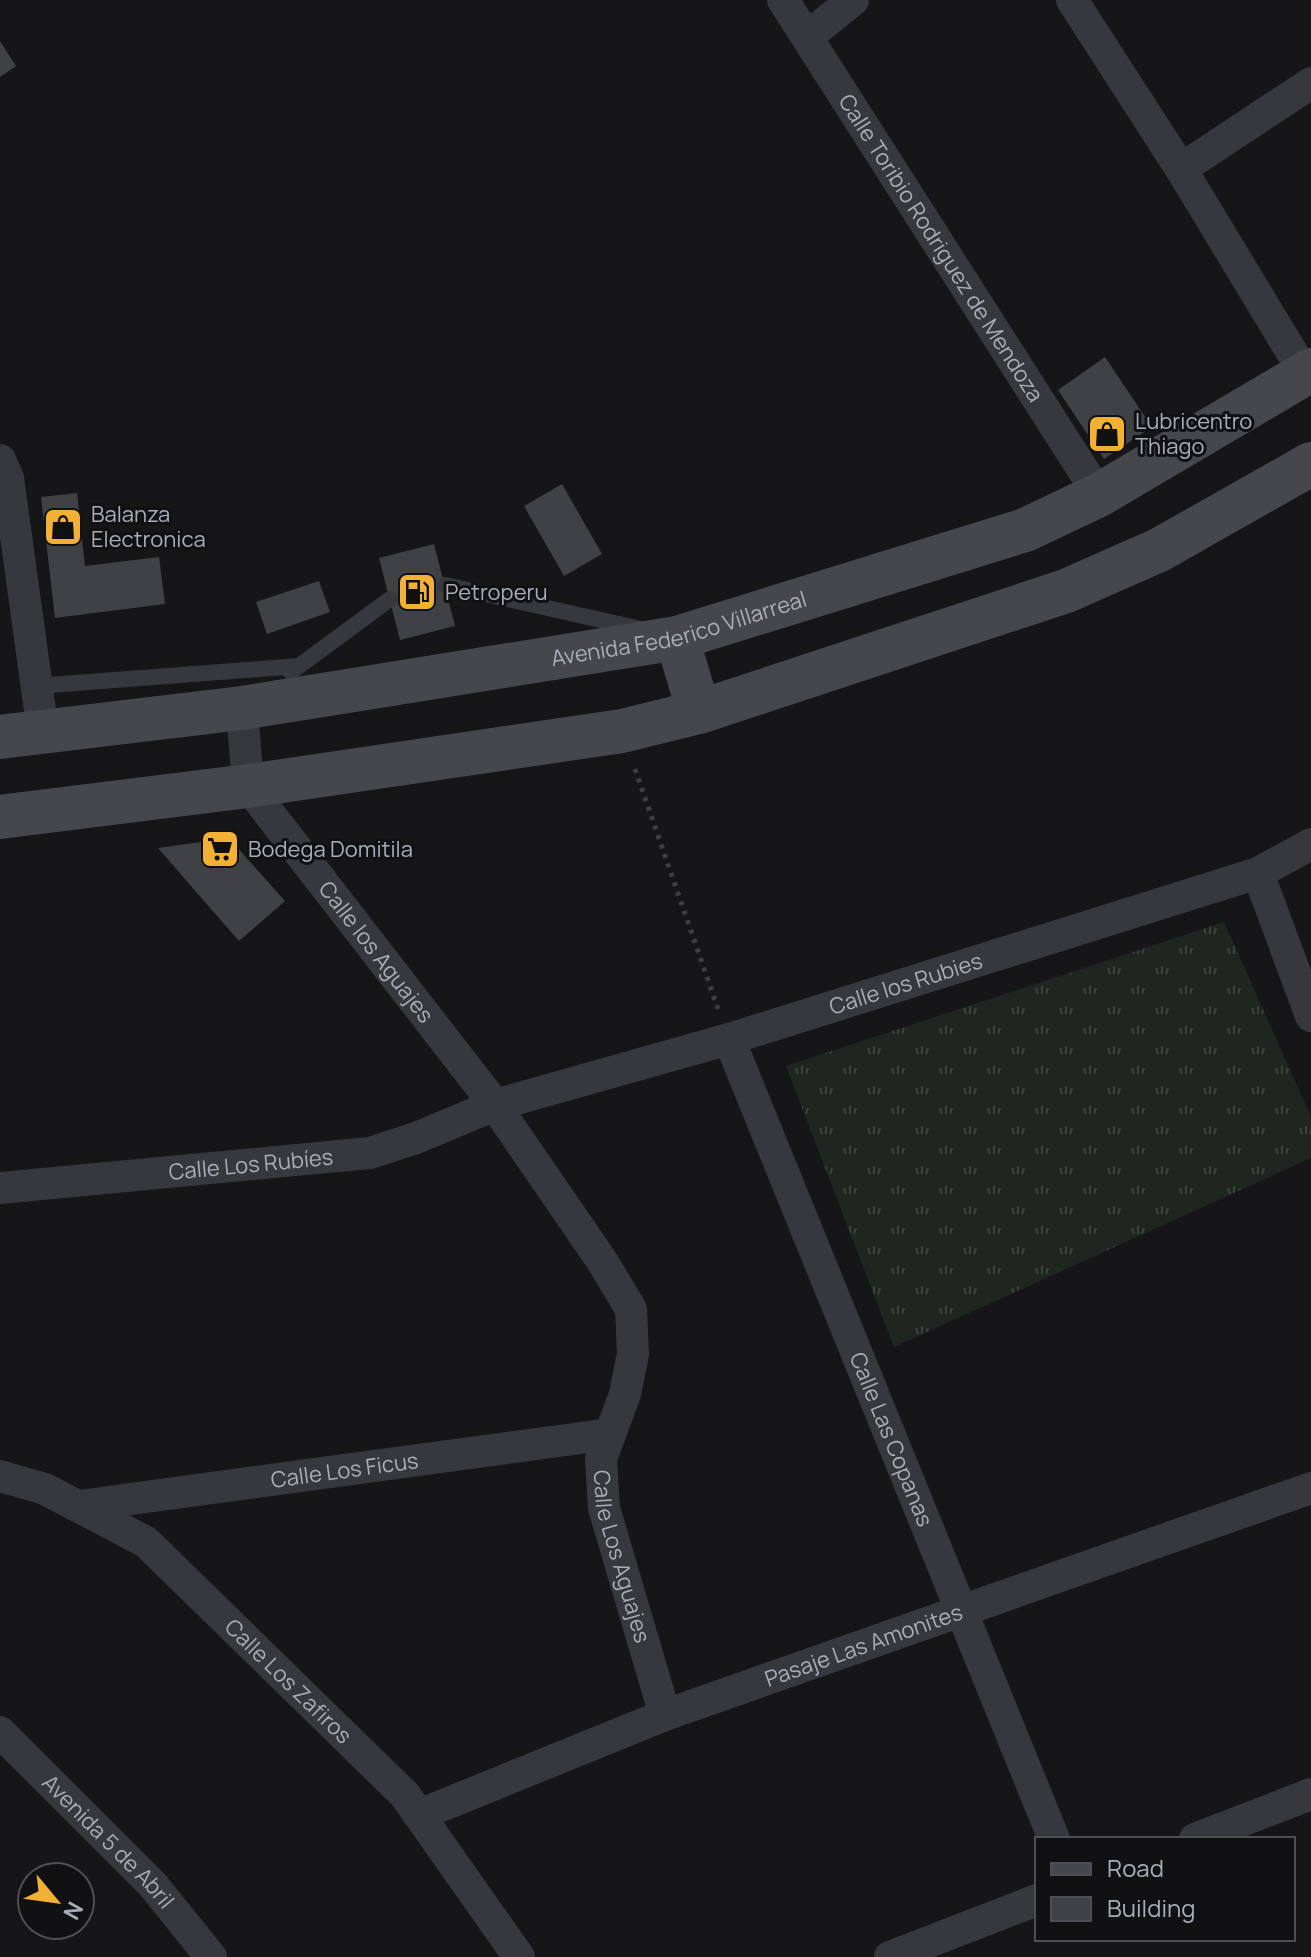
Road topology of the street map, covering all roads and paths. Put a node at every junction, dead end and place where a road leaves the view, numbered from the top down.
1 (783, 0) edge
2 (853, 0) edge
3 (1072, 0) edge
4 (807, 37) junction
5 (1311, 83) edge
6 (1181, 169) junction
7 (1308, 372) edge
8 (0, 460) edge
9 (1311, 464) edge
10 (1099, 495) junction
11 (445, 585) dead end
12 (390, 599) dead end
13 (677, 638) junction
14 (299, 666) junction
15 (36, 686) junction
16 (242, 708) junction
17 (699, 712) junction
18 (622, 731) junction
19 (43, 732) junction
20 (0, 737) edge
21 (248, 786) junction
22 (0, 817) edge
23 (1311, 844) edge
24 (1258, 873) junction
25 (1311, 1016) edge
26 (729, 1039) junction
27 (495, 1105) junction
28 (0, 1188) edge
29 (610, 1434) junction
30 (0, 1476) edge
31 (1311, 1488) edge
32 (79, 1506) junction
33 (960, 1610) junction
34 (665, 1715) junction
35 (0, 1732) edge
36 (1311, 1794) edge
37 (419, 1815) junction
38 (1053, 1837) edge
39 (1200, 1837) edge
40 (1035, 1901) edge
41 (211, 1957) edge
42 (519, 1957) edge
43 (890, 1957) edge

1 - 4 street, Calle Toribio Rodriguez de Mendoza
2 - 4 street
3 - 6 street
4 - 10 street, Calle Toribio Rodriguez de Mendoza
5 - 6 street
6 - 7 street
7 - 10 main road, Avenida Federico Villarreal
8 - 15 street
9 - 17 main road
10 - 13 main road, Avenida Federico Villarreal
11 - 13 lane
12 - 14 lane
13 - 16 main road, Avenida Federico Villarreal
13 - 17 main road
14 - 15 lane
14 - 16 lane
15 - 19 street
16 - 19 main road, Avenida Federico Villarreal
16 - 21 street
17 - 18 main road
18 - 21 main road
18 - 26 path
19 - 20 main road, Avenida Federico Villarreal
21 - 22 main road
21 - 27 street, Calle los Aguajes
23 - 24 street, Calle los Rubies
24 - 25 street
24 - 26 street, Calle los Rubies
26 - 27 street, Calle los Rubies
26 - 33 street, Calle Las Copanas
27 - 28 street, Calle Los Rubíes
27 - 29 street, Calle Los Aguajes
29 - 32 street, Calle Los Ficus
29 - 34 street, Calle Los Aguajes
30 - 32 street, Calle Los Zafiros
31 - 33 street, Pasaje Las Amonites
32 - 37 street, Calle Los Zafiros
33 - 34 street, Pasaje Las Amonites
33 - 38 street, Calle Las Copanas
34 - 37 street, Pasaje Las Amonites
35 - 41 street, Avenida 5 de Abril
36 - 39 street
37 - 42 street, Calle Los Zafiros
40 - 43 street

